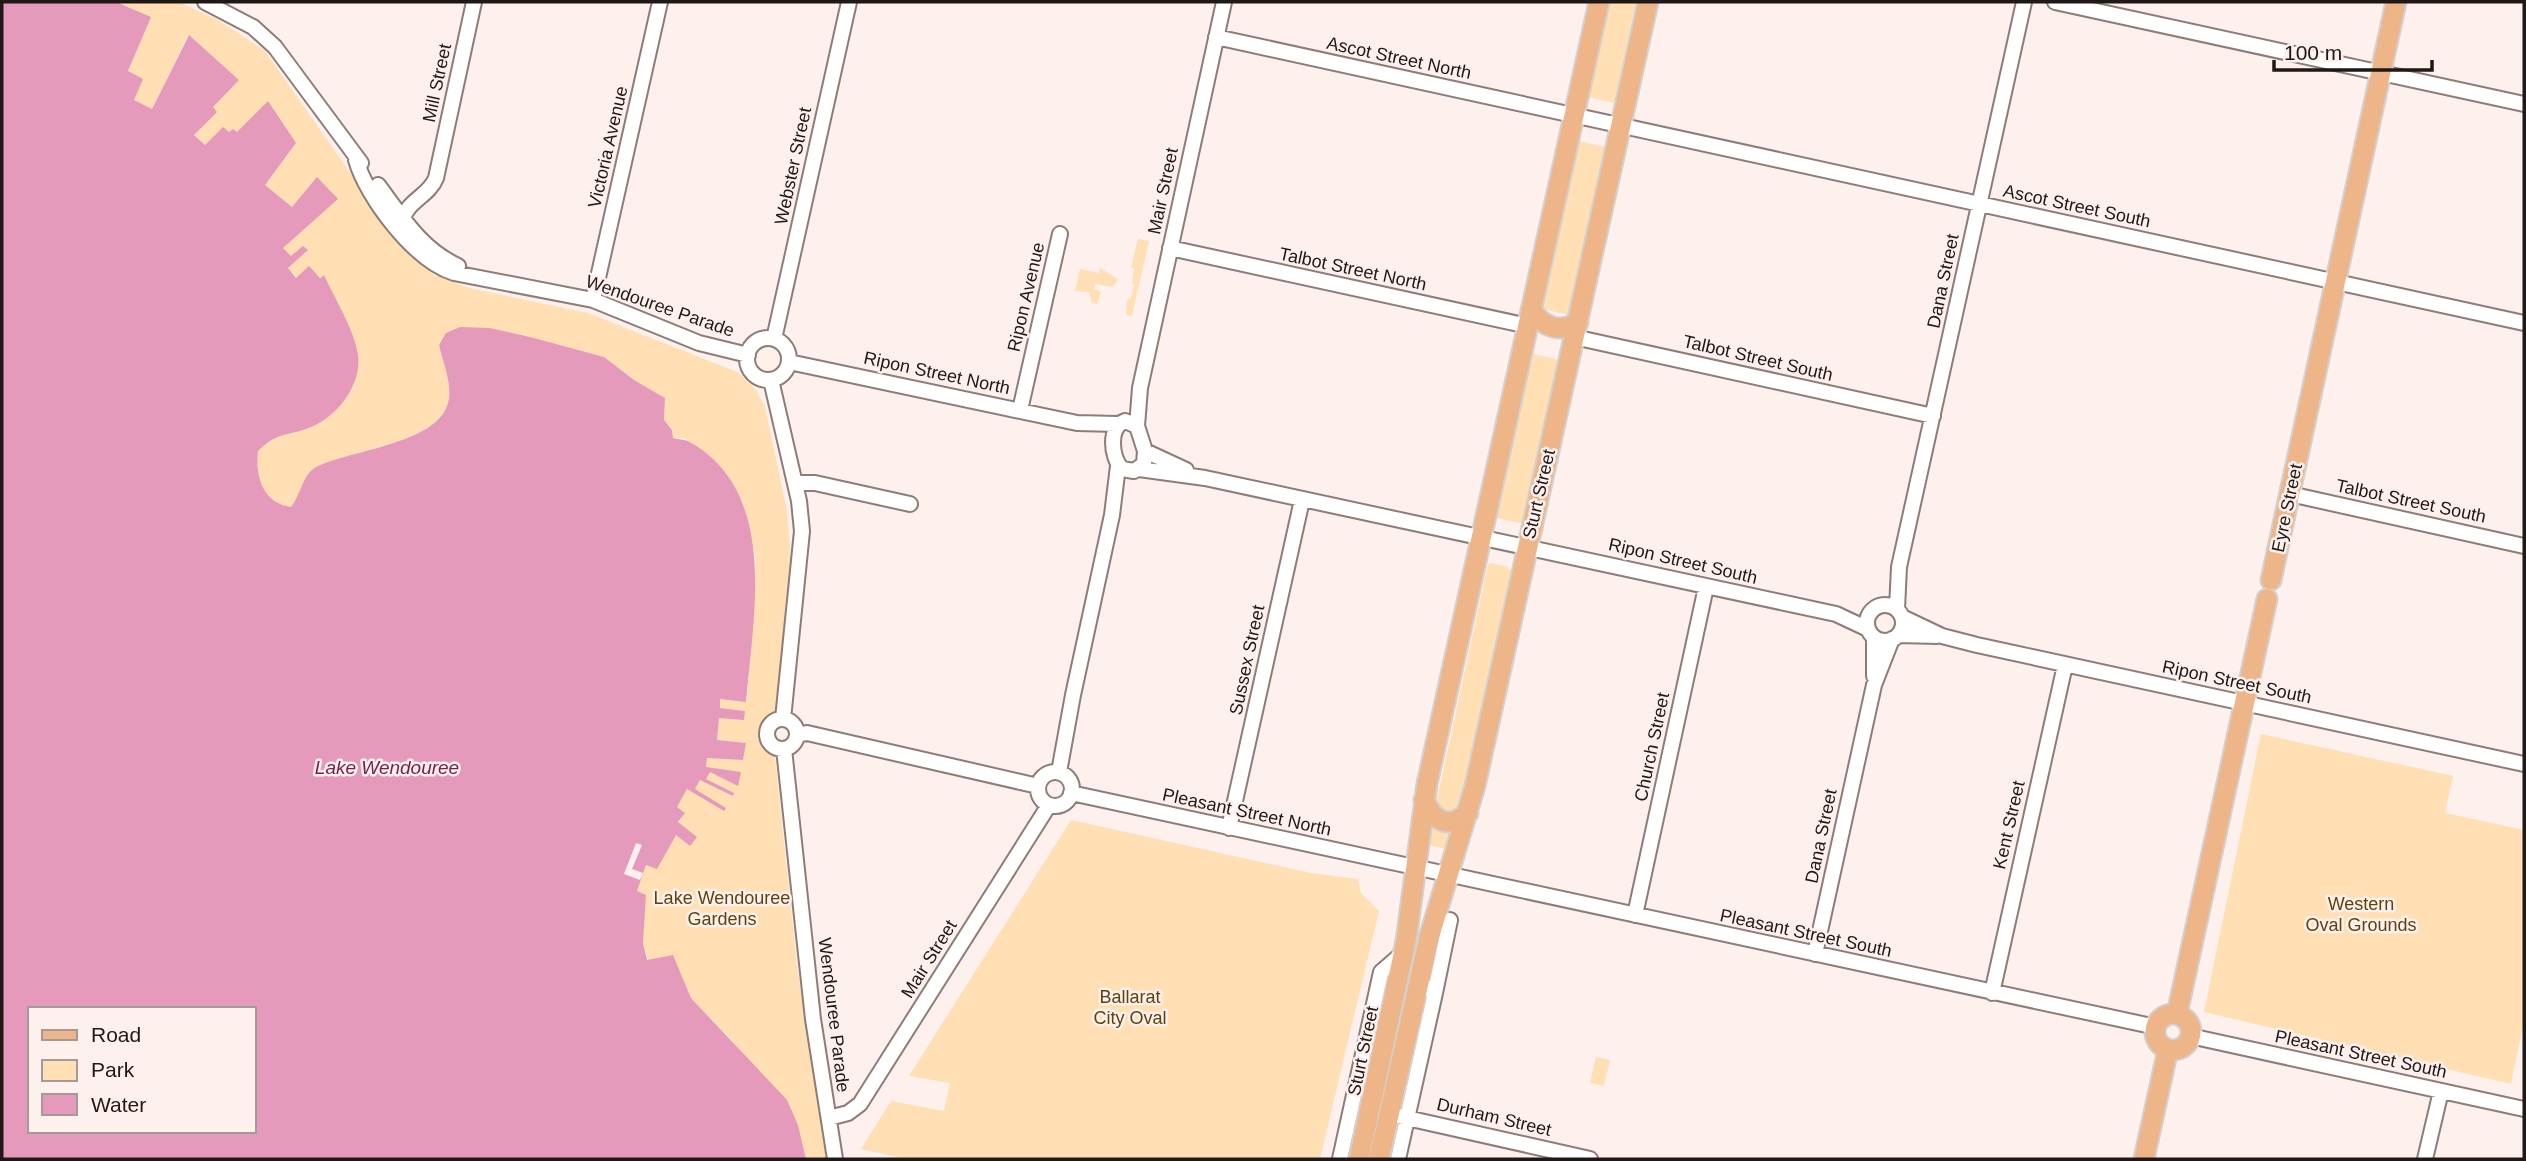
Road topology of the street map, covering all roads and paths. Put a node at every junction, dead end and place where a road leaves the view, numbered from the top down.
1 (205, 2) edge
2 (474, 2) edge
3 (660, 2) edge
4 (849, 2) edge
5 (1224, 2) edge
6 (1599, 2) edge
7 (1648, 2) edge
8 (2024, 2) edge
9 (2055, 2) edge
10 (2396, 2) edge
11 (1216, 37) junction
12 (2381, 73) junction
13 (2524, 104) edge
14 (1574, 116) junction
15 (1621, 126) junction
16 (1980, 204) junction
17 (396, 215) junction
18 (1060, 234) dead end
19 (1170, 248) junction
20 (2336, 282) junction
21 (593, 300) junction
22 (2524, 324) edge
23 (1528, 326) junction
24 (1574, 337) junction
25 (774, 339) junction
26 (748, 355) junction
27 (789, 362) junction
28 (771, 380) junction
29 (1140, 388) junction
30 (1020, 410) junction
31 (1933, 416) junction
32 (1077, 422) junction
33 (1119, 423) junction
34 (1137, 426) junction
35 (1114, 440) junction
36 (1146, 452) junction
37 (1118, 466) junction
38 (1137, 470) junction
39 (1205, 478) junction
40 (795, 483) junction
41 (2290, 494) junction
42 (1302, 500) junction
43 (910, 504) dead end
44 (1112, 515) junction
45 (1481, 539) junction
46 (2524, 546) edge
47 (1527, 548) junction
48 (1899, 568) junction
49 (1706, 587) junction
50 (1876, 608) junction
51 (1900, 613) junction
52 (1836, 614) junction
53 (1871, 634) junction
54 (1942, 636) junction
55 (1895, 637) junction
56 (2065, 665) junction
57 (1874, 685) junction
58 (2245, 704) junction
59 (783, 719) junction
60 (797, 735) junction
61 (784, 749) junction
62 (2524, 764) edge
63 (1059, 772) junction
64 (1038, 786) junction
65 (1071, 793) junction
66 (1424, 800) junction
67 (1049, 805) junction
68 (1468, 813) junction
69 (1229, 828) junction
70 (1415, 868) junction
71 (1448, 875) junction
72 (1635, 915) junction
73 (1450, 920) dead end
74 (1404, 952) junction
75 (1815, 954) junction
76 (1426, 987) junction
77 (1992, 993) junction
78 (2177, 1014) junction
79 (2155, 1027) junction
80 (2190, 1036) junction
81 (2168, 1049) junction
82 (2441, 1091) junction
83 (2524, 1109) edge
84 (1398, 1116) junction
85 (829, 1118) junction
86 (835, 1159) edge
87 (1340, 1159) edge
88 (1359, 1159) edge
89 (1379, 1159) edge
90 (1398, 1159) edge
91 (1590, 1159) edge
92 (2144, 1159) edge
93 (2425, 1159) edge

1 - 17 street, Wendouree Parade
2 - 17 street, Mill Street
3 - 21 street, Victoria Avenue
4 - 25 street, Webster Street
5 - 11 street, Mair Street
6 - 14 main road, Sturt Street
7 - 15 main road, Sturt Street
8 - 16 street, Dana Street
9 - 12 street
10 - 12 main road, Eyre Street
11 - 14 street, Ascot Street North
11 - 19 street, Mair Street
12 - 13 street
12 - 20 main road, Eyre Street
14 - 15 street, Ascot Street North
14 - 23 main road, Sturt Street
15 - 16 street, Ascot Street South
15 - 24 main road, Sturt Street
16 - 20 street, Ascot Street South
16 - 31 street, Dana Street
17 - 21 street, Wendouree Parade
18 - 30 street, Ripon Avenue
19 - 23 street, Talbot Street North
19 - 29 street, Mair Street
20 - 22 street, Ascot Street South
20 - 41 main road, Eyre Street
21 - 26 street, Wendouree Parade
23 - 24 main road
23 - 24 main road
23 - 45 main road, Sturt Street
24 - 31 street, Talbot Street South
24 - 47 main road, Sturt Street
25 - 26 street
25 - 27 street
26 - 28 street
27 - 28 street
27 - 30 street, Ripon Street North
28 - 40 street
29 - 33 street, Mair Street
29 - 34 street, Mair Street
30 - 32 street, Ripon Street North
31 - 48 street, Dana Street
32 - 33 street, Ripon Street North
32 - 35 street, Ripon Street North
33 - 34 street, Ripon Street North
33 - 35 street, Mair Street
34 - 36 street
35 - 37 street, Mair Street
36 - 38 street
36 - 39 street
37 - 38 street
37 - 44 street
38 - 39 street
38 - 44 street
39 - 42 street
40 - 43 street
40 - 59 street
41 - 46 street, Talbot Street South
41 - 58 main road, Eyre Street
42 - 45 street
42 - 69 street, Sussex Street
44 - 63 street
45 - 47 street, Ripon Street South
45 - 66 main road, Sturt Street
47 - 49 street, Ripon Street South
47 - 68 main road, Sturt Street
48 - 50 street, Dana Street
48 - 51 street, Dana Street
49 - 52 street, Ripon Street South
49 - 72 street, Church Street
50 - 51 street
50 - 52 street
50 - 53 street
51 - 54 street, Ripon Street South
51 - 55 street
52 - 53 street, Ripon Street South
53 - 55 street
53 - 57 street, Dana Street
54 - 55 street, Ripon Street South
54 - 56 street, Ripon Street South
55 - 57 street, Dana Street
56 - 58 street, Ripon Street South
56 - 77 street, Kent Street
57 - 75 street, Dana Street
58 - 62 street, Ripon Street South
58 - 78 main road, Eyre Street
59 - 60 street
59 - 61 street
60 - 61 street
60 - 64 street
61 - 85 street, Wendouree Parade
63 - 64 street
63 - 65 street
64 - 67 street
65 - 67 street
65 - 69 street, Pleasant Street North
66 - 68 main road
66 - 70 main road, Sturt Street
67 - 85 street, Mair Street
68 - 71 main road, Sturt Street
69 - 70 street, Pleasant Street North
70 - 71 street, Pleasant Street North
70 - 74 main road, Sturt Street
71 - 72 street, Pleasant Street South
71 - 76 main road, Sturt Street
72 - 75 street, Pleasant Street South
73 - 76 street, Sturt Street
74 - 87 street, Sturt Street
74 - 88 main road, Sturt Street
75 - 77 street, Pleasant Street South
76 - 84 main road, Sturt Street
77 - 79 street, Pleasant Street South
78 - 79 main road
78 - 80 main road
79 - 81 main road
80 - 81 main road
80 - 82 street, Pleasant Street South
81 - 92 main road
82 - 83 street, Pleasant Street South
82 - 93 street
84 - 89 main road, Sturt Street
84 - 90 street, Sturt Street
84 - 91 street, Durham Street
85 - 86 street, Wendouree Parade

